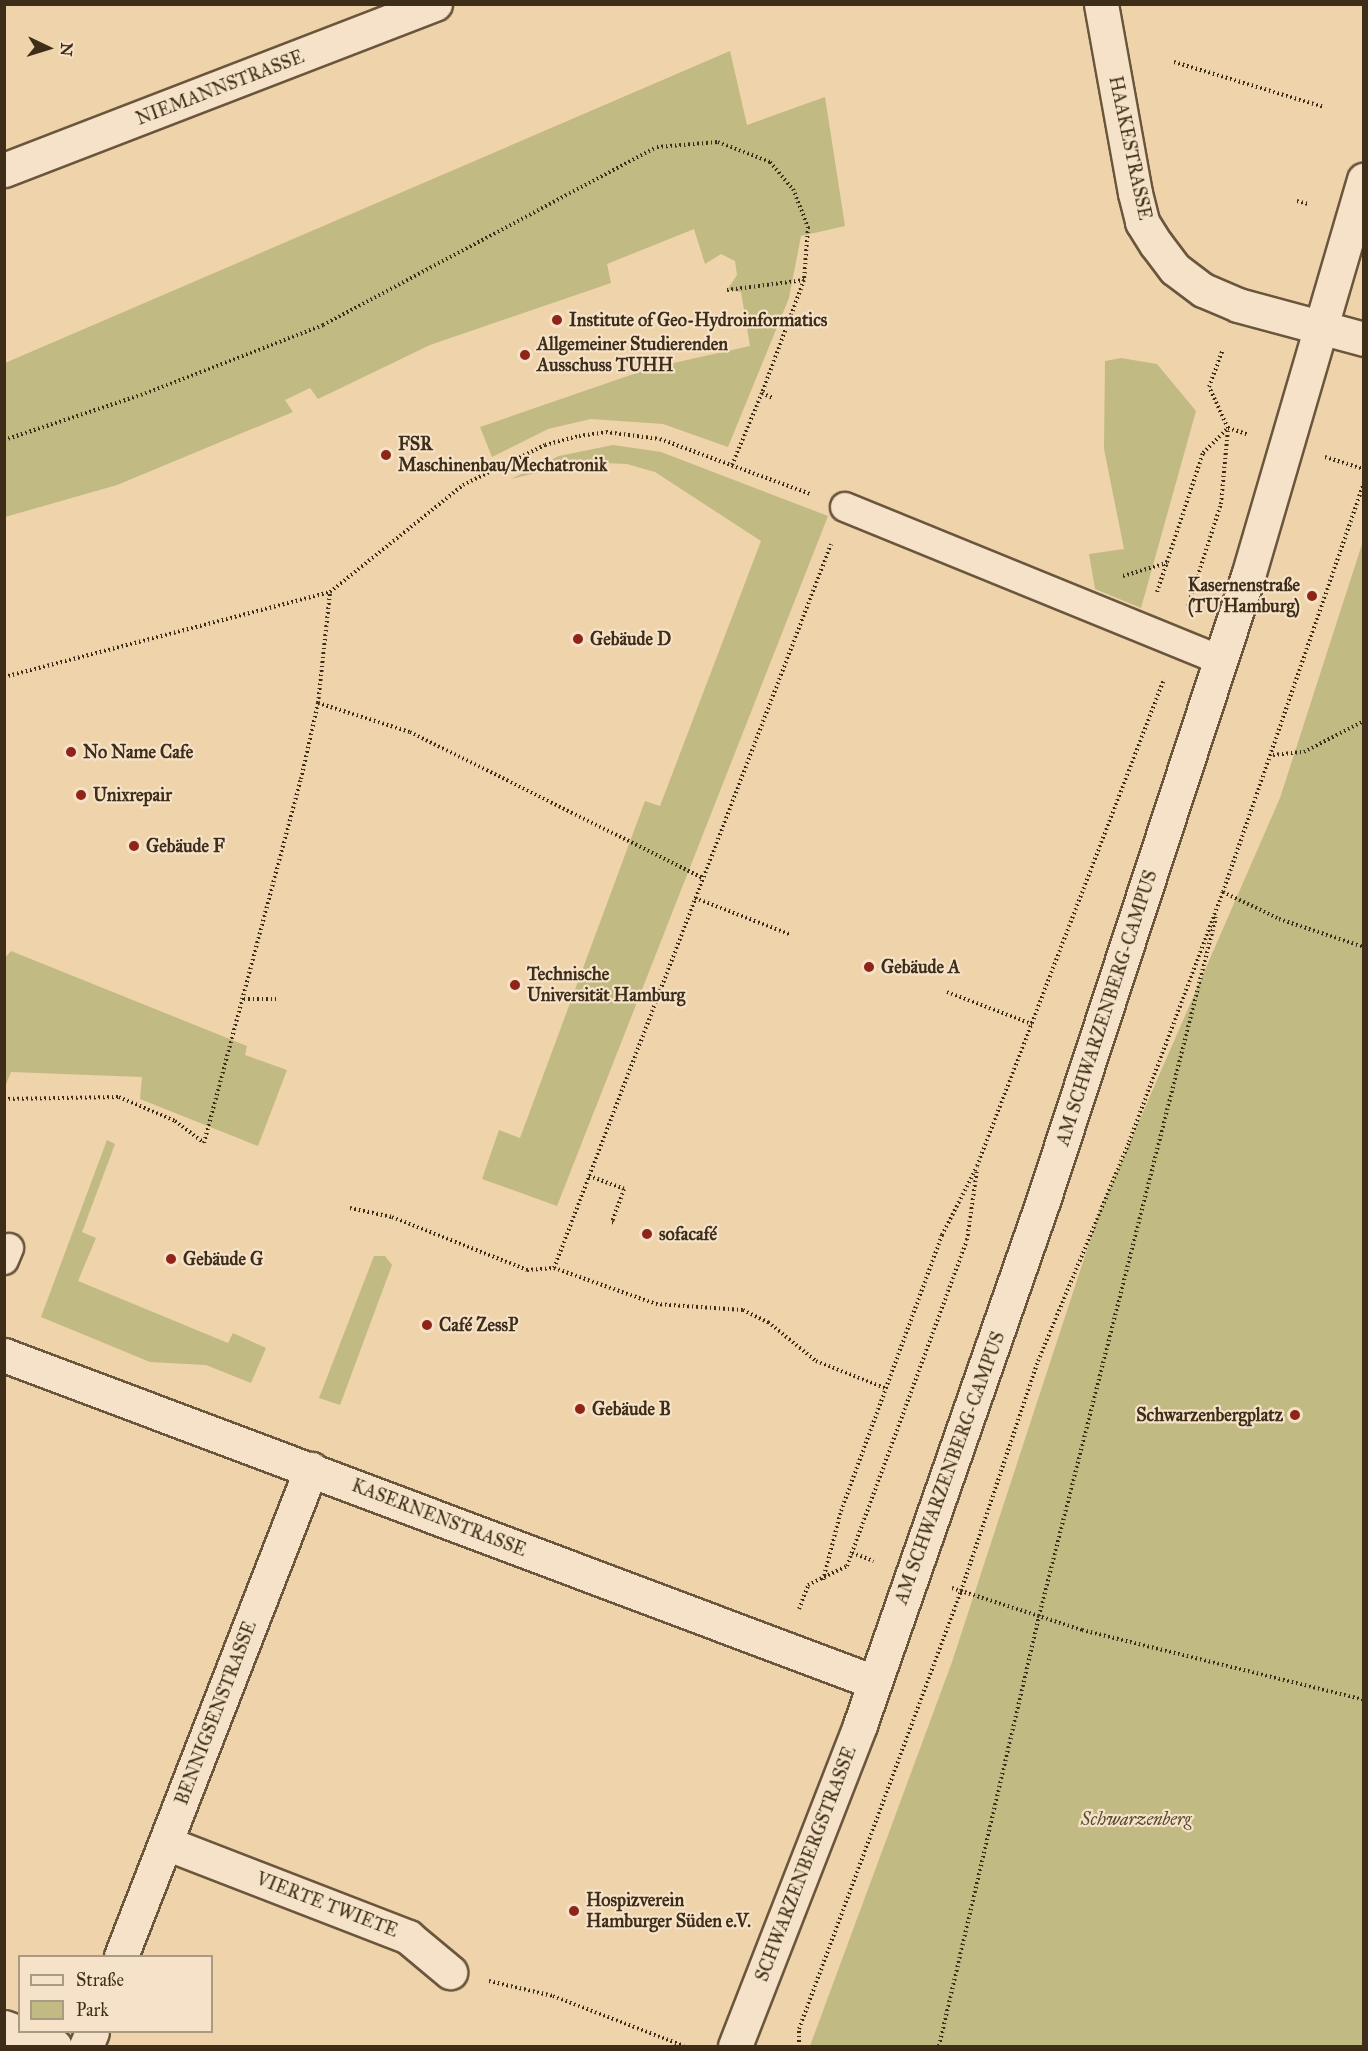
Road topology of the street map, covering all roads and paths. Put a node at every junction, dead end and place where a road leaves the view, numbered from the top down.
1 (435, 4) edge
2 (1101, 4) edge
3 (1174, 62) dead end
4 (1324, 107) dead end
5 (4, 170) edge
6 (1364, 180) edge
7 (1297, 201) dead end
8 (1308, 204) dead end
9 (804, 280) junction
10 (727, 290) dead end
11 (1321, 328) junction
12 (1364, 339) edge
13 (1223, 349) dead end
14 (762, 393) junction
15 (773, 398) dead end
16 (1228, 428) junction
17 (1247, 434) dead end
18 (4, 440) edge
19 (1324, 457) dead end
20 (732, 465) junction
21 (1364, 469) edge
22 (1364, 482) edge
23 (845, 507) junction
24 (330, 592) junction
25 (1168, 638) junction
26 (1220, 660) junction
27 (4, 677) edge
28 (1164, 678) junction
29 (318, 703) junction
30 (1364, 721) edge
31 (1273, 755) junction
32 (703, 878) junction
33 (1223, 892) junction
34 (695, 898) junction
35 (789, 934) dead end
36 (1364, 947) edge
37 (947, 992) dead end
38 (244, 999) junction
39 (276, 999) dead end
40 (1032, 1024) junction
41 (4, 1099) edge
42 (977, 1166) junction
43 (590, 1176) junction
44 (350, 1208) dead end
45 (616, 1223) dead end
46 (554, 1269) junction
47 (4, 1354) edge
48 (885, 1388) junction
49 (311, 1469) junction
50 (823, 1580) junction
51 (961, 1591) junction
52 (1039, 1616) junction
53 (784, 1648) junction
54 (874, 1682) junction
55 (1364, 1700) edge
56 (166, 1843) junction
57 (121, 1955) edge
58 (450, 1972) joint
59 (20, 2033) edge
60 (55, 2046) edge
61 (684, 2046) edge
62 (735, 2046) edge
63 (799, 2046) edge
64 (939, 2046) edge

1 - 5 street, NIEMANNSTRASSE
2 - 11 street, HAAKESTRASSE
3 - 4 path
6 - 11 street, AM SCHWARZENBERG-CAMPUS
7 - 8 path
9 - 10 path
9 - 14 path
9 - 18 path
11 - 12 street, HAAKESTRASSE
11 - 26 street, AM SCHWARZENBERG-CAMPUS
13 - 16 path
14 - 15 path
14 - 20 path
16 - 17 path
16 - 25 path
16 - 25 path
19 - 21 path
20 - 23 path
20 - 24 path
22 - 31 path
23 - 25 lane
23 - 32 path
24 - 27 path
24 - 29 path
25 - 26 lane
25 - 28 path
25 - 28 path
26 - 54 street, AM SCHWARZENBERG-CAMPUS
28 - 40 path
29 - 32 path
29 - 38 path
30 - 31 path
31 - 33 path
32 - 34 path
33 - 36 path
33 - 51 path
33 - 52 path
34 - 35 path
34 - 43 path
37 - 40 path
38 - 39 path
38 - 41 path
40 - 42 path
42 - 48 path
42 - 50 path
43 - 45 path
43 - 46 path
44 - 46 path
46 - 48 path
47 - 49 street, KASERNENSTRASSE
48 - 50 path
49 - 53 street, KASERNENSTRASSE
49 - 56 street, BENNIGSENSTRASSE
50 - 53 path
51 - 52 path
51 - 63 path
52 - 55 path
52 - 64 path
53 - 54 street, KASERNENSTRASSE
54 - 62 street, SCHWARZENBERGSTRASSE
56 - 57 street, BENNIGSENSTRASSE
56 - 58 street, VIERTE TWIETE
58 - 61 path
59 - 60 street

